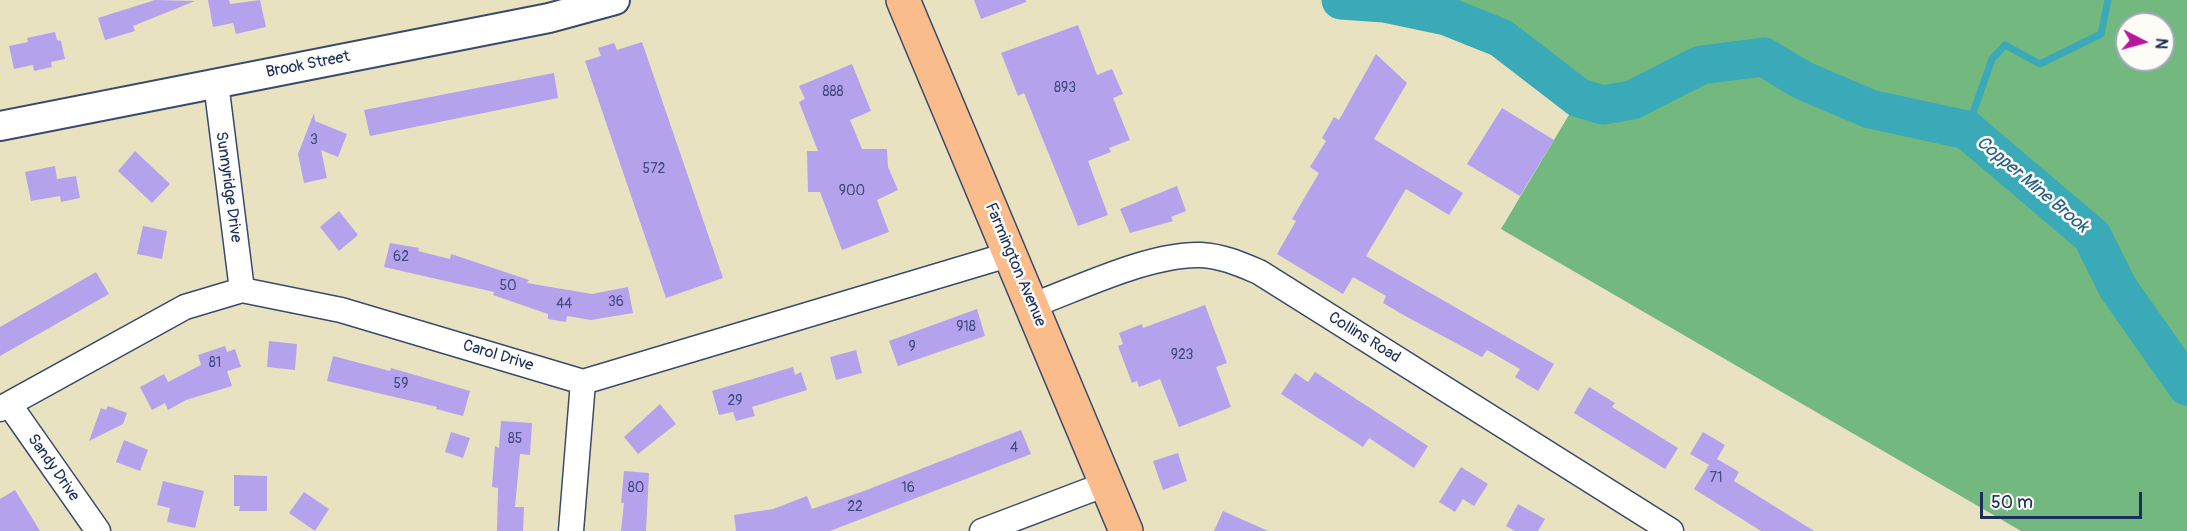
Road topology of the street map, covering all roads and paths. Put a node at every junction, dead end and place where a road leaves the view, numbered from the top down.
1 (615, 0) edge
2 (903, 0) edge
3 (216, 83) junction
4 (0, 126) edge
5 (1011, 254) junction
6 (242, 290) junction
7 (1033, 305) junction
8 (583, 382) junction
9 (5, 406) edge
10 (1106, 484) junction
11 (98, 531) edge
12 (571, 531) edge
13 (982, 531) edge
14 (1126, 531) edge
15 (1671, 531) edge

1 - 3 street, Brook Street
2 - 5 highway, Farmington Avenue
3 - 4 street, Brook Street
3 - 6 street, Sunnyridge Drive
5 - 7 highway, Farmington Avenue
5 - 8 street
6 - 8 street, Carol Drive
6 - 9 street, Carol Drive
7 - 10 highway, Farmington Avenue
7 - 15 street, Collins Road
8 - 12 street
9 - 11 street, Sandy Drive
10 - 13 street
10 - 14 highway, Farmington Avenue

